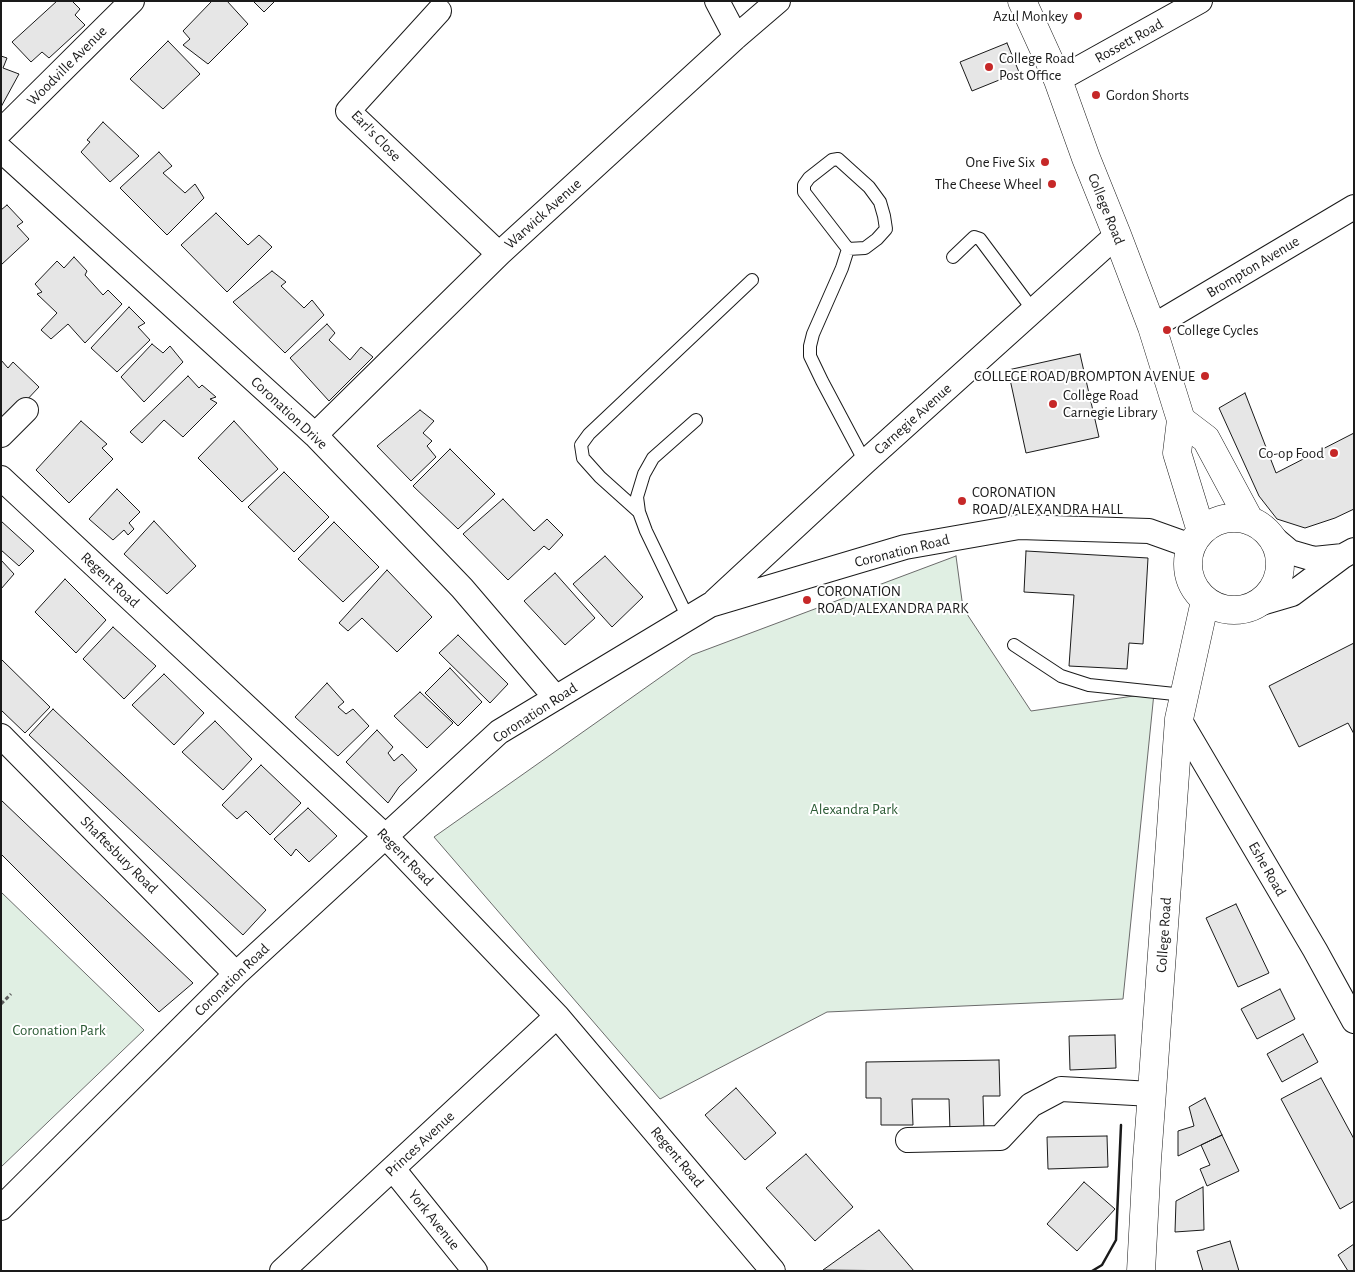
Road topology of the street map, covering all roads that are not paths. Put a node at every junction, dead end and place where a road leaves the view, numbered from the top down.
1 (718, 1) edge
2 (778, 1) edge
3 (1022, 1) edge
4 (1200, 1) edge
5 (122, 5) edge
6 (439, 11) dead end
7 (736, 37) junction
8 (1058, 80) junction
9 (1, 130) edge
10 (1, 150) edge
11 (1354, 207) edge
12 (1117, 235) junction
13 (848, 248) junction
14 (499, 254) junction
15 (952, 257) dead end
16 (752, 280) dead end
17 (1034, 310) junction
18 (1152, 327) junction
19 (26, 410) dead end
20 (696, 420) dead end
21 (1181, 420) junction
22 (1, 435) edge
23 (315, 435) junction
24 (865, 462) junction
25 (1, 478) edge
26 (638, 512) junction
27 (1260, 529) junction
28 (1196, 538) junction
29 (1348, 553) edge
30 (1205, 601) junction
31 (1258, 604) junction
32 (710, 605) junction
33 (688, 618) junction
34 (1014, 645) dead end
35 (556, 698) junction
36 (1182, 707) junction
37 (1, 736) edge
38 (386, 837) junction
39 (236, 974) junction
40 (556, 1016) junction
41 (1354, 1021) edge
42 (1152, 1094) junction
43 (908, 1140) dead end
44 (393, 1169) junction
45 (1, 1208) edge
46 (282, 1271) edge
47 (475, 1271) edge
48 (773, 1271) edge
49 (1141, 1271) edge

1 - 7 street
2 - 7 street, Warwick Avenue
3 - 8 street, College Road
4 - 8 street, Rossett Road
5 - 9 street, Woodville Avenue
6 - 14 street, Earl's Close
7 - 14 street, Warwick Avenue
8 - 12 street, College Road
10 - 23 street, Coronation Drive
11 - 18 street, Brompton Avenue
12 - 17 street, Carnegie Avenue
12 - 18 street, College Road
13 - 13 lane
13 - 24 lane
14 - 23 street, Warwick Avenue
15 - 17 lane
16 - 26 lane
17 - 24 street, Carnegie Avenue
18 - 21 street, College Road
19 - 22 street
20 - 26 lane
21 - 27 street
21 - 28 street, College Road
23 - 35 street, Coronation Drive
24 - 32 street, Carnegie Avenue
25 - 38 street, Regent Road
26 - 33 lane
27 - 28 street
27 - 29 street
27 - 31 street
28 - 30 street, College Road
28 - 32 street, Coronation Road
29 - 31 street
30 - 31 street
30 - 36 street, College Road
32 - 33 street, Coronation Road
33 - 35 street, Coronation Road
34 - 36 lane
35 - 38 street, Coronation Road
36 - 41 street, Eshe Road
36 - 42 street, College Road
37 - 39 street, Shaftesbury Road
38 - 39 street, Coronation Road
38 - 40 street, Regent Road
39 - 45 street, Coronation Road
40 - 44 street, Princes Avenue
40 - 48 street, Regent Road
42 - 43 street
42 - 49 street, College Road
44 - 46 street, Princes Avenue
44 - 47 street, York Avenue

